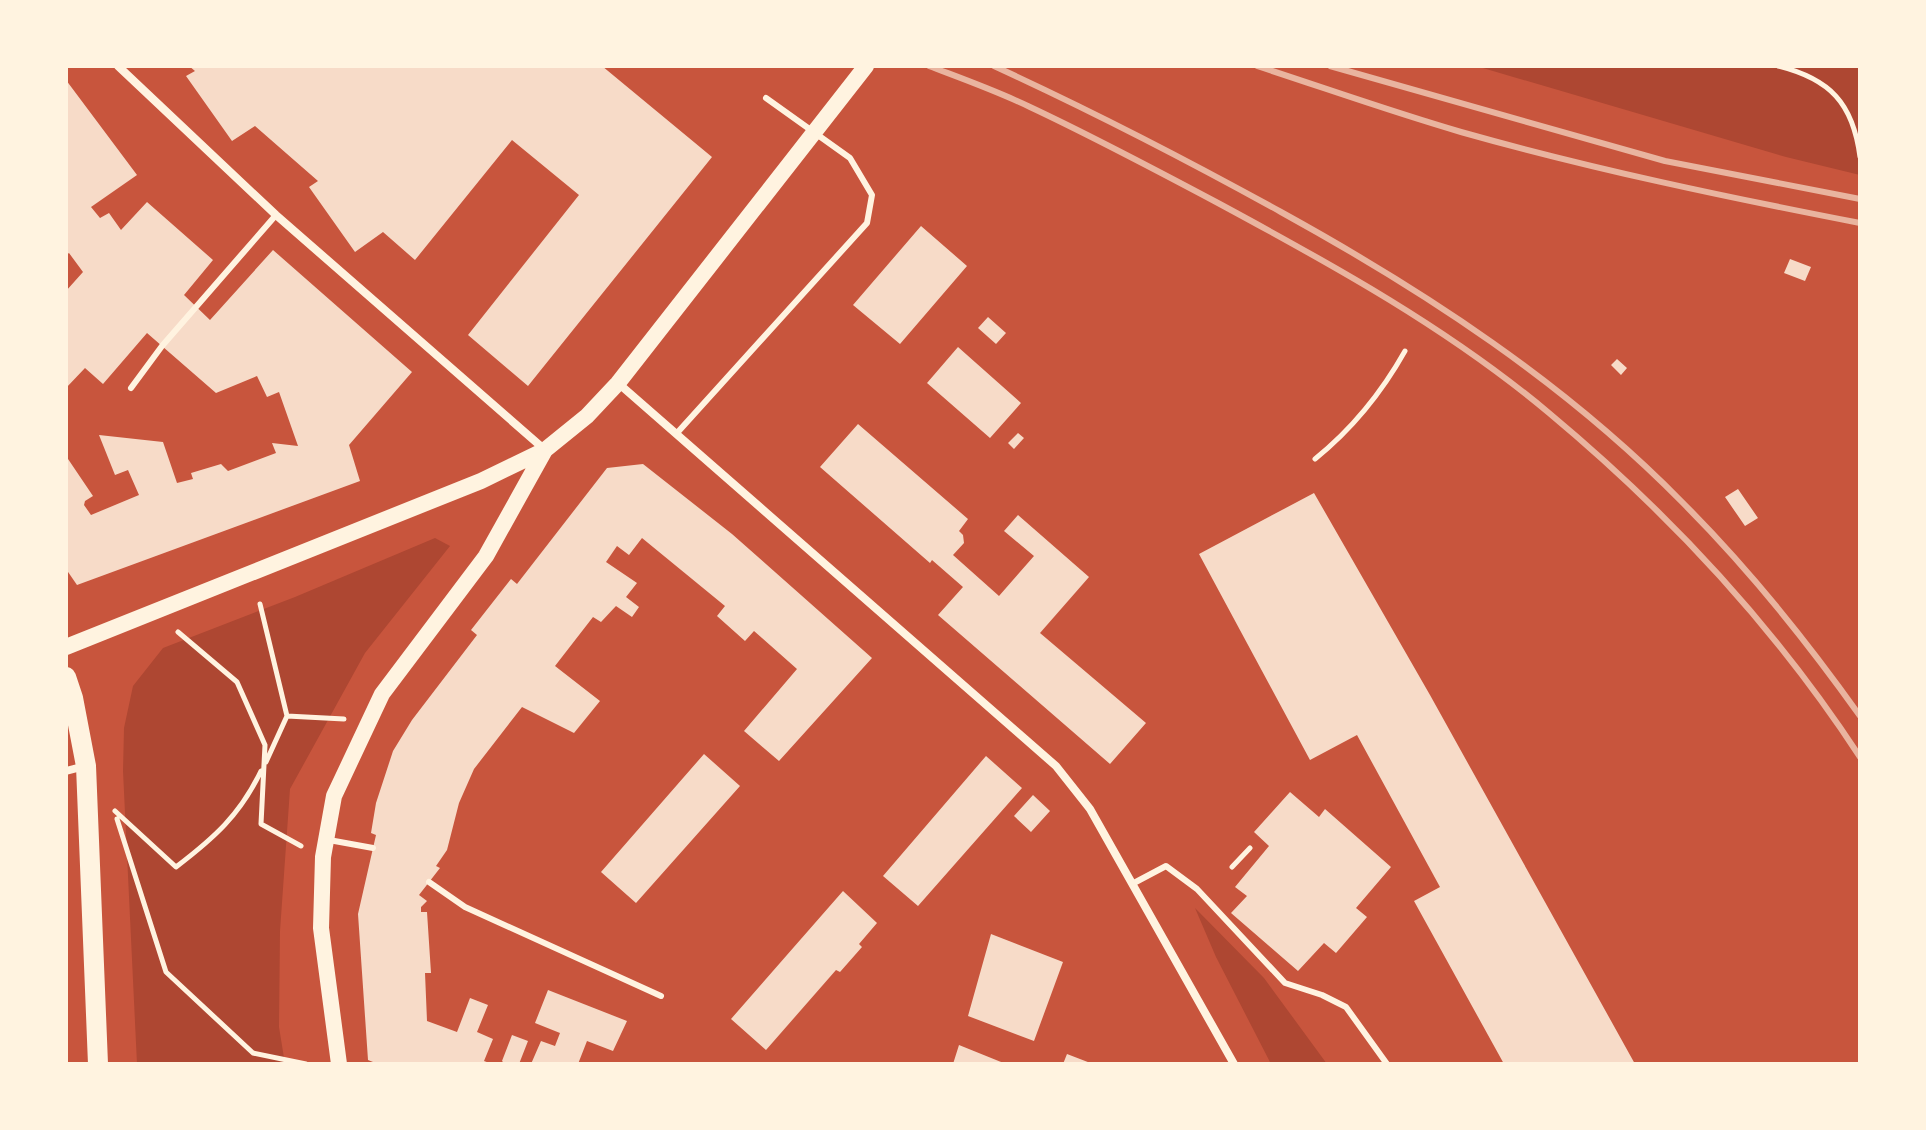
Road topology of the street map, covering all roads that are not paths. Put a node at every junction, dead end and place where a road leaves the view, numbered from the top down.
1 (118, 66) edge
2 (866, 66) edge
3 (766, 98) dead end
4 (276, 215) junction
5 (618, 383) junction
6 (131, 388) dead end
7 (677, 433) junction
8 (545, 450) junction
9 (66, 647) edge
10 (66, 677) edge
11 (76, 769) edge
12 (326, 839) junction
13 (373, 848) dead end
14 (429, 882) dead end
15 (1132, 884) junction
16 (661, 996) dead end
17 (98, 1064) edge
18 (339, 1064) edge
19 (1234, 1064) edge
20 (1387, 1064) edge

1 - 4 street
2 - 5 main road
3 - 7 lane
4 - 6 lane
4 - 8 street
5 - 7 street
5 - 8 main road
7 - 15 street
8 - 9 main road
8 - 12 main road
10 - 11 main road
11 - 17 main road
12 - 13 lane
12 - 18 main road
14 - 16 lane
15 - 19 street
15 - 20 lane

